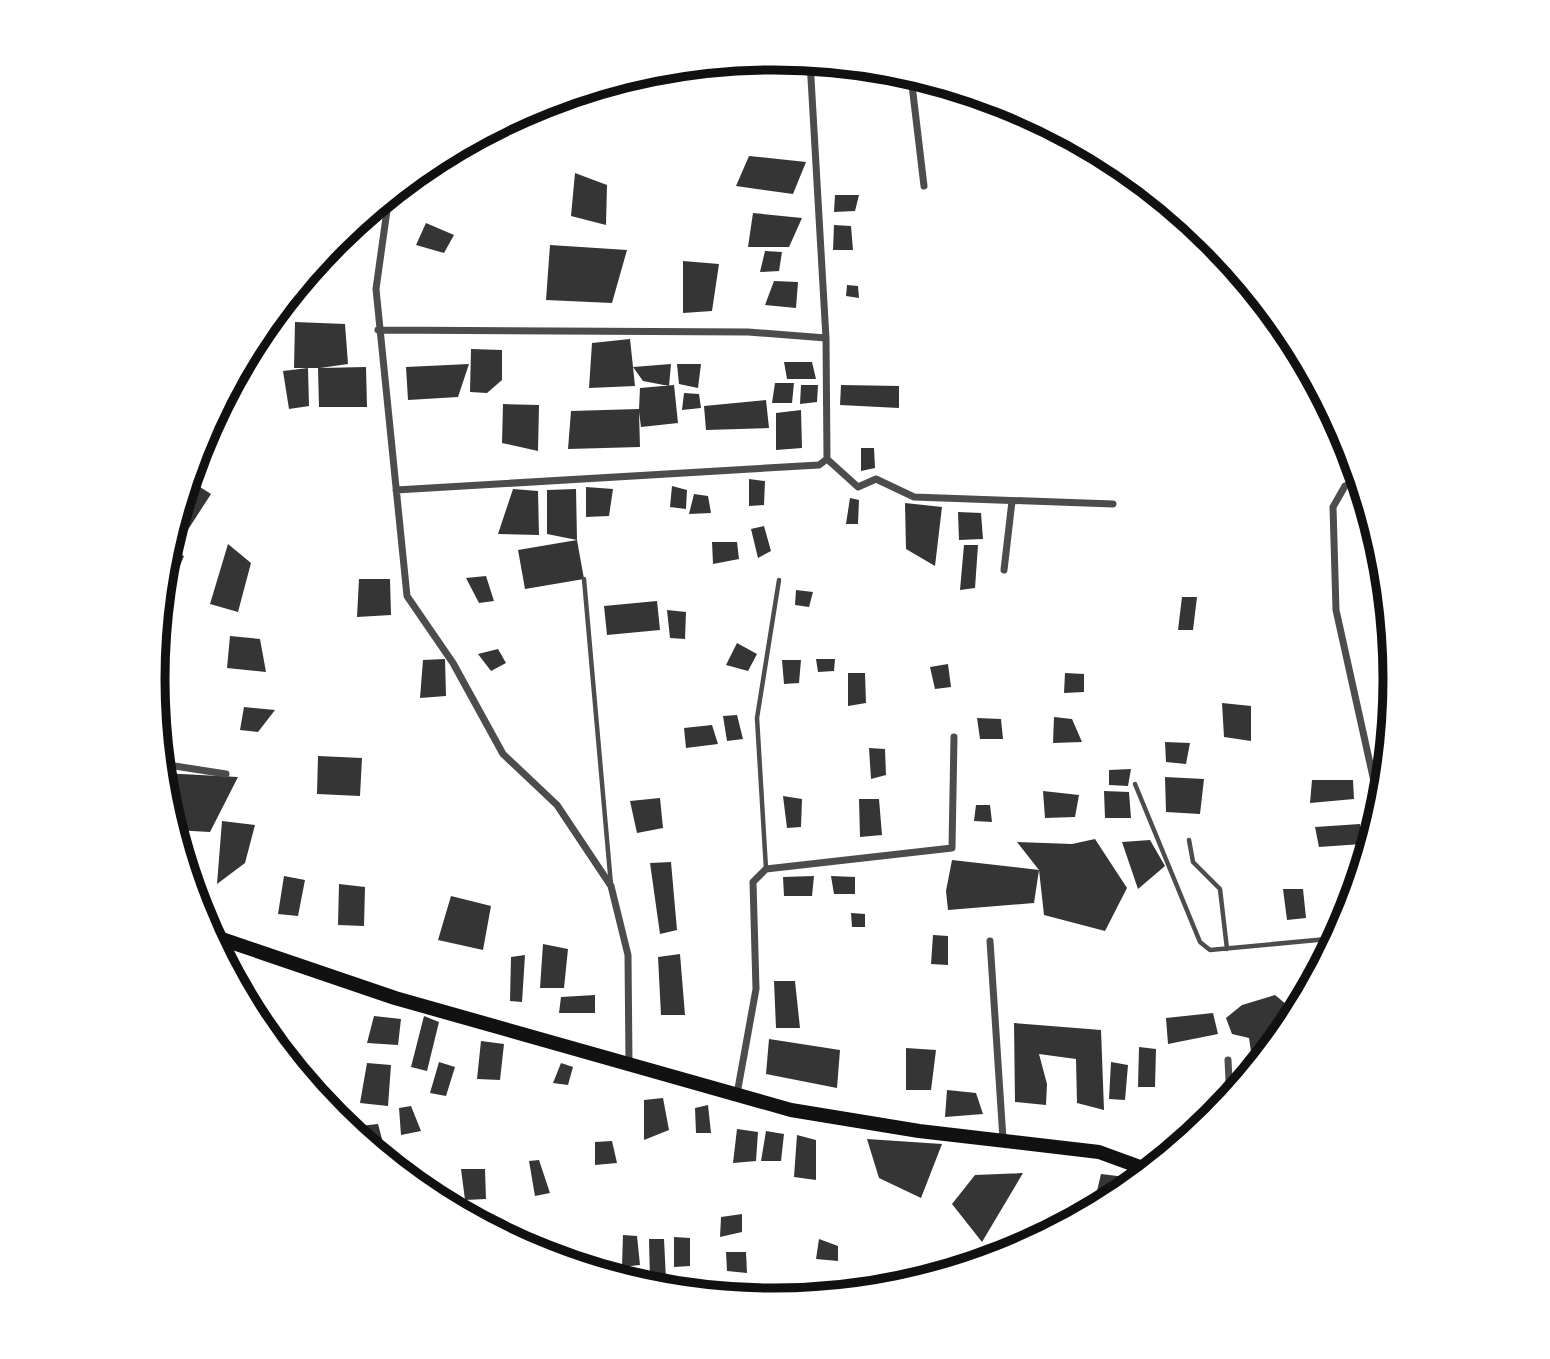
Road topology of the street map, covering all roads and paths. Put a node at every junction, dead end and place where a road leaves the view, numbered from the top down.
1 (811, 71) edge
2 (912, 86) edge
3 (924, 186) dead end
4 (387, 210) edge
5 (378, 330) junction
6 (826, 338) junction
7 (827, 459) junction
8 (1352, 483) edge
9 (396, 490) junction
10 (1012, 500) junction
11 (1114, 504) dead end
12 (1004, 570) dead end
13 (584, 579) dead end
14 (779, 580) dead end
15 (954, 737) dead end
16 (172, 766) edge
17 (226, 774) dead end
18 (1135, 784) dead end
19 (1375, 786) edge
20 (1189, 840) dead end
21 (766, 869) junction
22 (611, 886) junction
23 (1326, 939) edge
24 (224, 940) edge
25 (990, 940) dead end
26 (1227, 950) junction
27 (1228, 1060) dead end
28 (629, 1063) junction
29 (1229, 1085) edge
30 (737, 1094) junction
31 (1003, 1139) junction
32 (1140, 1167) edge

1 - 6 street
2 - 3 street
4 - 5 street
5 - 6 street
5 - 9 street
6 - 7 street
7 - 9 street
7 - 10 street
8 - 19 street
9 - 22 street
10 - 11 street
10 - 12 street
13 - 22 lane
14 - 21 lane
15 - 21 street
16 - 17 street
18 - 26 lane
20 - 26 lane
21 - 30 street
22 - 28 street
23 - 26 lane
24 - 28 main road
25 - 31 street
27 - 29 street
28 - 30 main road
30 - 31 main road
31 - 32 main road

